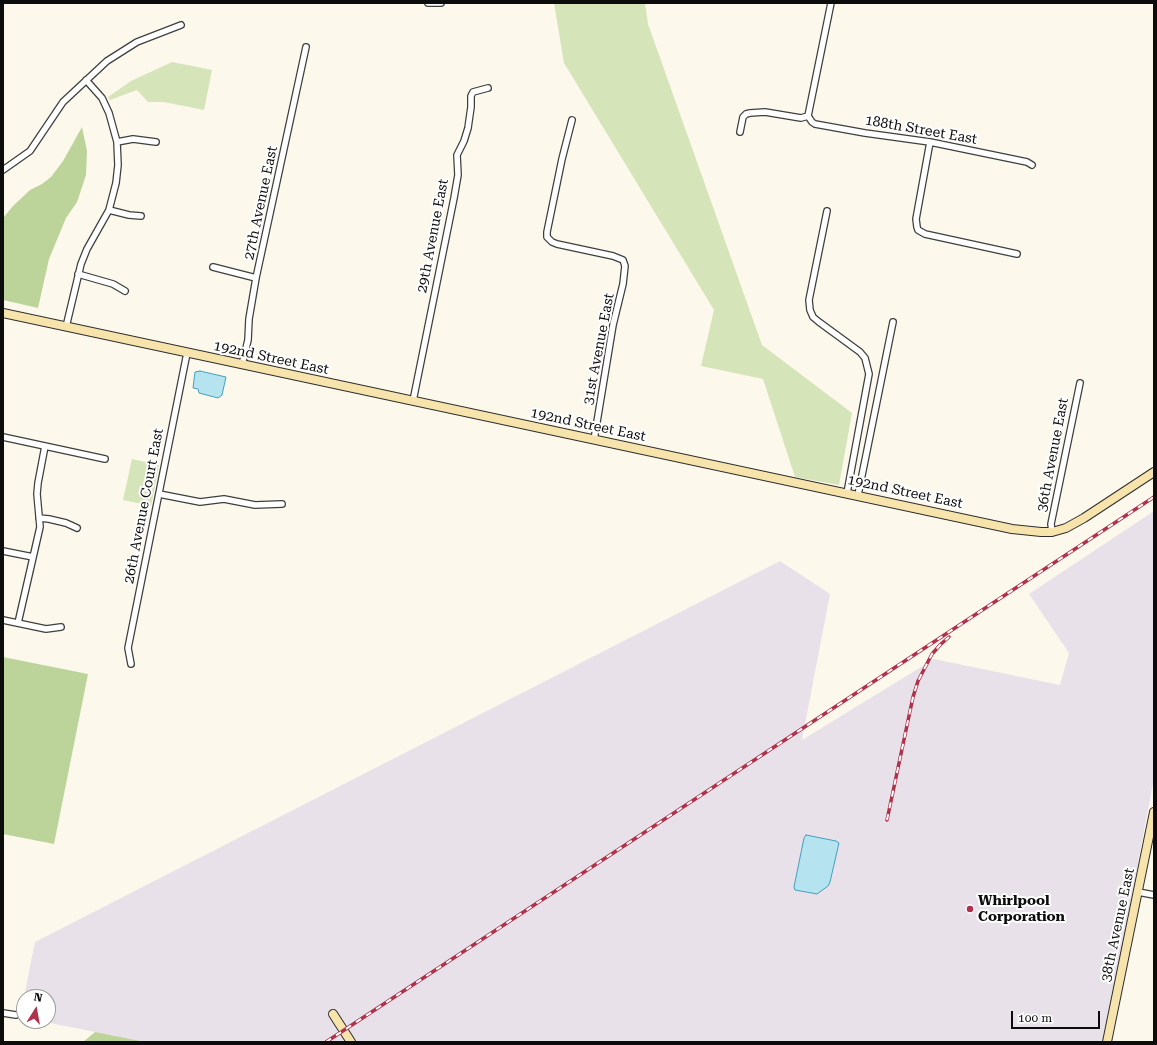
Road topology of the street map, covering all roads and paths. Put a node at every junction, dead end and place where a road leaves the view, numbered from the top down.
1 (428, 3) edge
2 (441, 3) edge
3 (831, 3) edge
4 (181, 25) dead end
5 (306, 47) dead end
6 (86, 80) junction
7 (488, 88) dead end
8 (808, 116) junction
9 (572, 120) dead end
10 (740, 132) dead end
11 (117, 142) junction
12 (156, 142) dead end
13 (930, 142) junction
14 (1032, 165) dead end
15 (3, 170) edge
16 (110, 210) junction
17 (827, 211) dead end
18 (141, 216) dead end
19 (1017, 254) dead end
20 (213, 267) dead end
21 (78, 274) junction
22 (256, 278) junction
23 (126, 290) dead end
24 (3, 314) edge
25 (893, 322) dead end
26 (66, 327) junction
27 (187, 353) junction
28 (242, 365) junction
29 (1080, 383) dead end
30 (413, 401) junction
31 (3, 437) edge
32 (594, 440) junction
33 (45, 446) junction
34 (105, 458) dead end
35 (1154, 472) edge
36 (846, 493) junction
37 (159, 494) junction
38 (858, 495) junction
39 (282, 504) dead end
40 (40, 518) junction
41 (77, 528) dead end
42 (1052, 532) junction
43 (3, 550) edge
44 (33, 557) junction
45 (3, 620) edge
46 (18, 623) junction
47 (62, 627) dead end
48 (131, 664) dead end
49 (1154, 812) edge
50 (1138, 892) junction
51 (1154, 896) edge
52 (3, 1013) edge
53 (332, 1014) dead end
54 (16, 1015) dead end
55 (351, 1042) edge
56 (1107, 1042) edge

1 - 2 street
3 - 8 street
4 - 6 street
5 - 22 street, 27th Avenue East
6 - 11 street
6 - 15 street
7 - 30 street, 29th Avenue East
8 - 10 street
8 - 13 street, 188th Street East
9 - 32 street, 31st Avenue East
11 - 12 street
11 - 16 street
13 - 14 street, 188th Street East
13 - 19 street
16 - 18 street
16 - 21 street
17 - 36 street
20 - 22 street
21 - 23 street
21 - 26 street
22 - 28 street, 27th Avenue East
24 - 26 street, 192nd Street East
25 - 38 street
26 - 27 street, 192nd Street East
27 - 28 street, 192nd Street East
27 - 37 street, 26th Avenue Court East
28 - 30 street, 192nd Street East
29 - 42 street, 36th Avenue East
30 - 32 street, 192nd Street East
31 - 33 street
32 - 36 street, 192nd Street East
33 - 34 street
33 - 40 street
35 - 42 street, 192nd Street East
36 - 38 street, 192nd Street East
37 - 39 street
37 - 48 street, 26th Avenue Court East
38 - 42 street, 192nd Street East
40 - 41 street
40 - 44 street
43 - 44 street
44 - 46 street
45 - 46 street
46 - 47 street
49 - 50 street, 38th Avenue East
50 - 51 street
50 - 56 street, 38th Avenue East
52 - 54 street
53 - 55 street

